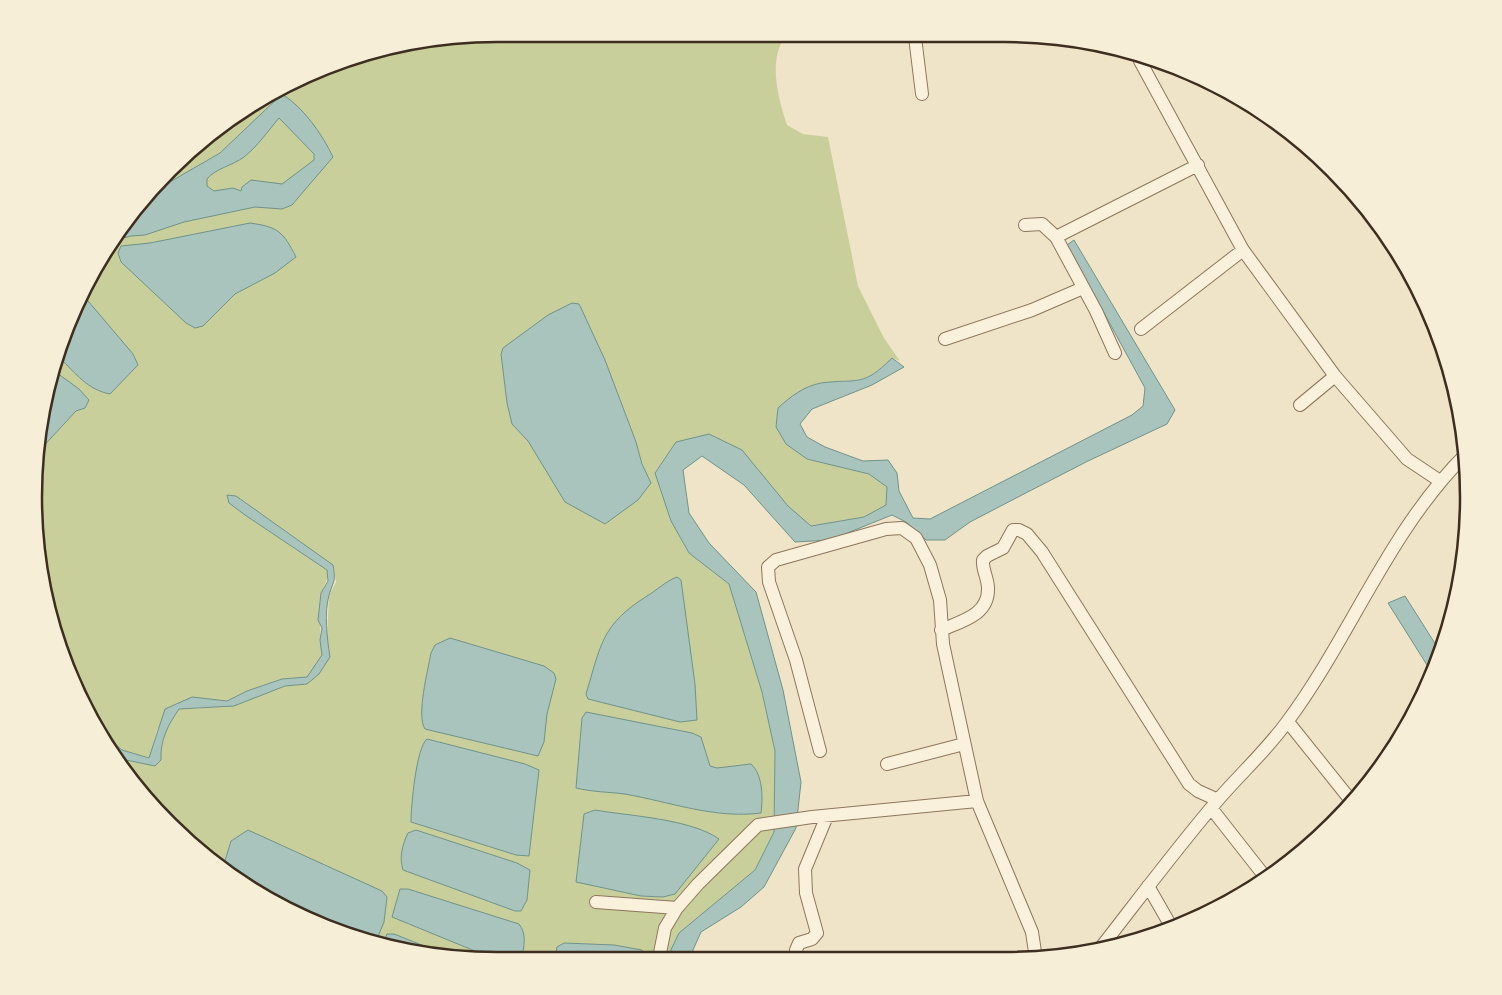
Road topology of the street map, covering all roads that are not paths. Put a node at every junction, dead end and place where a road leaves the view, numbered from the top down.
1 (916, 42) edge
2 (1142, 64) edge
3 (922, 94) dead end
4 (1198, 166) junction
5 (1025, 225) dead end
6 (1056, 237) junction
7 (1243, 250) junction
8 (1083, 288) junction
9 (1141, 329) dead end
10 (945, 339) dead end
11 (1115, 353) dead end
12 (1336, 376) junction
13 (1300, 405) dead end
14 (1458, 462) edge
15 (1440, 481) junction
16 (941, 630) junction
17 (1288, 722) junction
18 (964, 744) junction
19 (820, 751) dead end
20 (887, 764) dead end
21 (1348, 797) edge
22 (977, 801) junction
23 (1215, 804) junction
24 (827, 816) junction
25 (1262, 872) edge
26 (1148, 886) junction
27 (596, 902) dead end
28 (677, 908) junction
29 (1168, 922) edge
30 (1106, 941) edge
31 (660, 952) edge
32 (797, 952) edge
33 (1035, 952) edge

1 - 3 street
2 - 4 street
4 - 6 street
4 - 7 street
5 - 6 street
6 - 8 street
7 - 9 street
7 - 12 street
8 - 10 street
8 - 11 street
12 - 13 street
12 - 15 street
14 - 15 street
15 - 17 street
16 - 18 street
16 - 19 street
16 - 23 street
17 - 21 street
17 - 23 street
18 - 20 street
18 - 22 street
22 - 24 street
22 - 33 street
23 - 25 street
23 - 26 street
24 - 28 street
24 - 32 street
26 - 29 street
26 - 30 street
27 - 28 street
28 - 31 street

